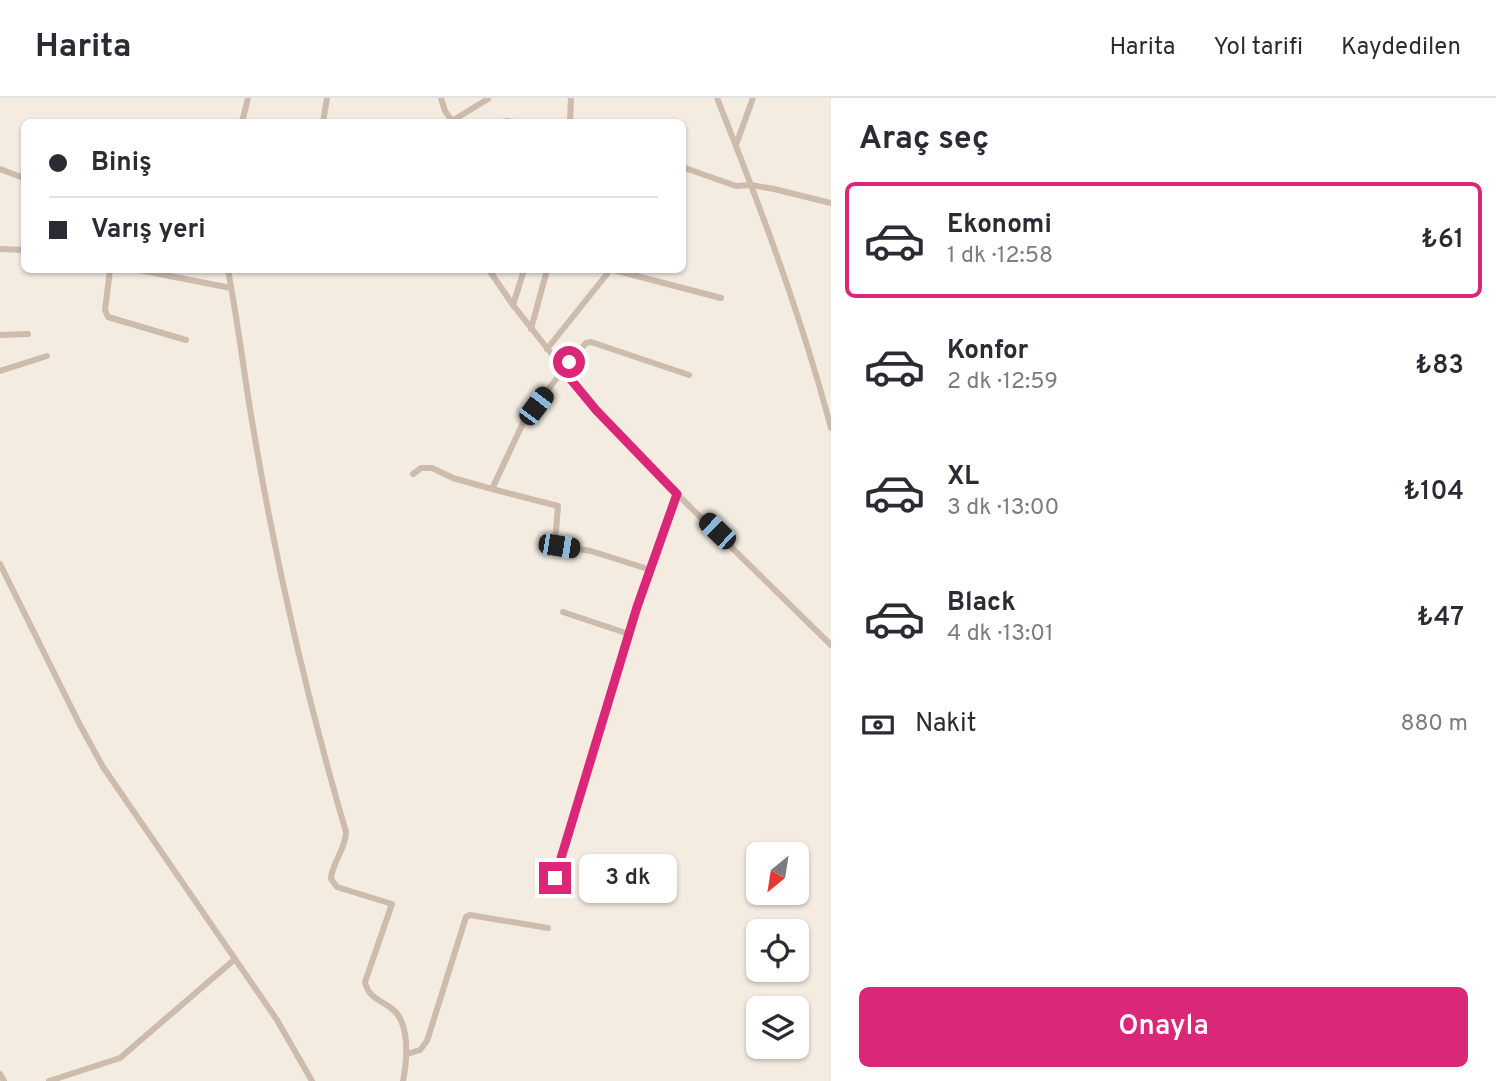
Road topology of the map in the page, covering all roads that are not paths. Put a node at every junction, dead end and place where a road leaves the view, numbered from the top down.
1 (248, 98) edge
2 (327, 98) edge
3 (441, 98) edge
4 (571, 98) edge
5 (717, 98) edge
6 (753, 98) edge
7 (488, 99) edge
8 (243, 119) edge
9 (324, 119) edge
10 (450, 119) edge
11 (457, 119) edge
12 (570, 119) edge
13 (736, 145) junction
14 (686, 168) edge
15 (0, 169) edge
16 (21, 176) edge
17 (751, 185) junction
18 (831, 203) edge
19 (0, 248) edge
20 (21, 250) edge
21 (110, 273) edge
22 (154, 273) edge
23 (228, 273) edge
24 (491, 273) edge
25 (523, 273) edge
26 (546, 273) edge
27 (607, 273) edge
28 (625, 273) edge
29 (231, 288) junction
30 (721, 298) dead end
31 (513, 306) junction
32 (531, 329) junction
33 (28, 334) dead end
34 (0, 335) edge
35 (187, 340) dead end
36 (547, 349) junction
37 (47, 356) dead end
38 (563, 370) junction
39 (0, 371) edge
40 (689, 375) dead end
41 (831, 428) edge
42 (413, 474) dead end
43 (492, 489) junction
44 (677, 494) junction
45 (0, 564) edge
46 (651, 570) junction
47 (563, 612) dead end
48 (629, 634) junction
49 (831, 645) edge
50 (555, 878) dead end
51 (548, 928) dead end
52 (235, 959) junction
53 (407, 1054) junction
54 (0, 1074) edge
55 (4, 1081) edge
56 (49, 1081) edge
57 (312, 1081) edge
58 (403, 1081) edge

1 - 8 street
2 - 9 street
3 - 10 street
4 - 12 street
5 - 13 street
6 - 13 street
7 - 11 street
13 - 17 street
14 - 17 street
15 - 16 street
17 - 18 street
17 - 41 street
19 - 20 street
21 - 35 street
22 - 29 street
23 - 29 street
24 - 31 street
25 - 31 street
26 - 32 street
27 - 36 street
28 - 30 street
29 - 53 street
31 - 32 street
32 - 36 street
33 - 34 street
36 - 38 street
37 - 39 street
38 - 40 street
38 - 43 street
38 - 44 street
42 - 43 street
43 - 46 street
44 - 46 street
44 - 49 street
45 - 52 street
46 - 48 street
47 - 48 street
48 - 50 street
51 - 53 street
52 - 56 street
52 - 57 street
53 - 58 street
54 - 55 street

